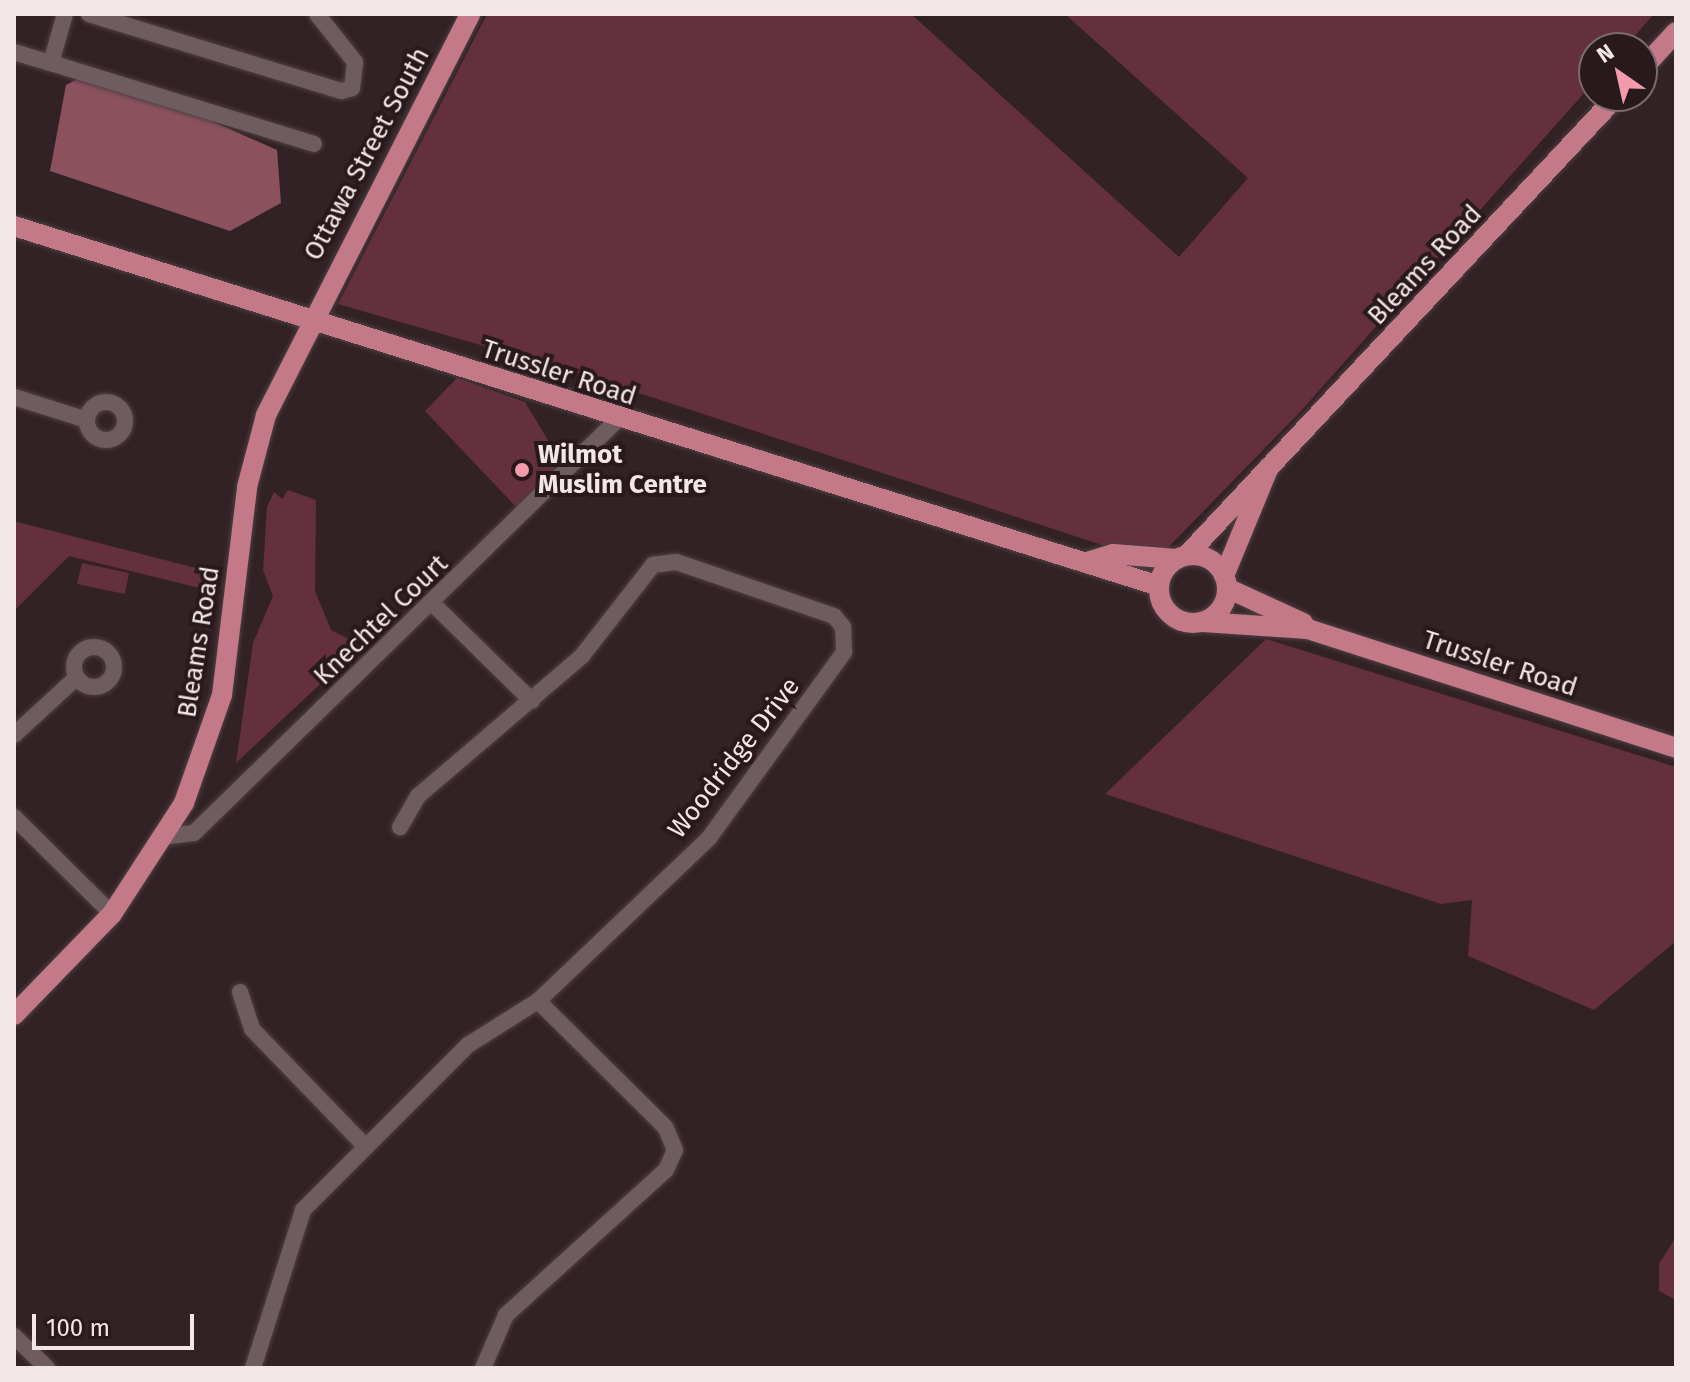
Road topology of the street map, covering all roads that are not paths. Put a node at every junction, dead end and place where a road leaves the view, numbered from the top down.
1 (65, 14) edge
2 (89, 14) edge
3 (317, 14) edge
4 (470, 14) edge
5 (1676, 32) edge
6 (14, 52) edge
7 (1658, 52) edge
8 (51, 63) junction
9 (1602, 112) edge
10 (314, 144) dead end
11 (14, 226) edge
12 (310, 319) junction
13 (14, 397) edge
14 (87, 420) dead end
15 (617, 420) junction
16 (1269, 467) junction
17 (1182, 557) junction
18 (1090, 561) junction
19 (1226, 582) junction
20 (1159, 586) junction
21 (434, 605) junction
22 (1203, 622) junction
23 (1308, 629) junction
24 (76, 678) dead end
25 (532, 701) junction
26 (14, 735) edge
27 (1676, 748) edge
28 (14, 817) edge
29 (400, 827) dead end
30 (169, 836) junction
31 (112, 914) junction
32 (240, 992) dead end
33 (538, 1001) junction
34 (14, 1015) edge
35 (365, 1146) junction
36 (14, 1336) edge
37 (47, 1368) edge
38 (253, 1368) edge
39 (483, 1368) edge

1 - 8 street
2 - 3 street
4 - 12 main road, Ottawa Street South
5 - 7 main road
6 - 8 street
8 - 10 street
9 - 16 main road, Bleams Road
11 - 12 main road, Trussler Road
12 - 15 main road, Trussler Road
12 - 30 main road, Bleams Road
13 - 14 street
15 - 18 main road, Trussler Road
15 - 21 street, Knechtel Court
16 - 17 main road, Bleams Road
16 - 19 main road, Bleams Road
17 - 18 main road, Trussler Road
17 - 19 main road
17 - 20 main road
18 - 20 main road, Trussler Road
19 - 22 main road
19 - 23 main road, Trussler Road
20 - 22 main road
21 - 25 street
21 - 30 street, Knechtel Court
22 - 23 main road, Trussler Road
23 - 27 main road, Trussler Road
24 - 26 street
25 - 29 street, Woodridge Drive
25 - 33 street, Woodridge Drive
28 - 31 street
30 - 31 main road, Bleams Road
31 - 34 main road, Bleams Road
32 - 35 street
33 - 35 street, Woodridge Drive
33 - 39 street
35 - 38 street, Woodridge Drive
36 - 37 street

